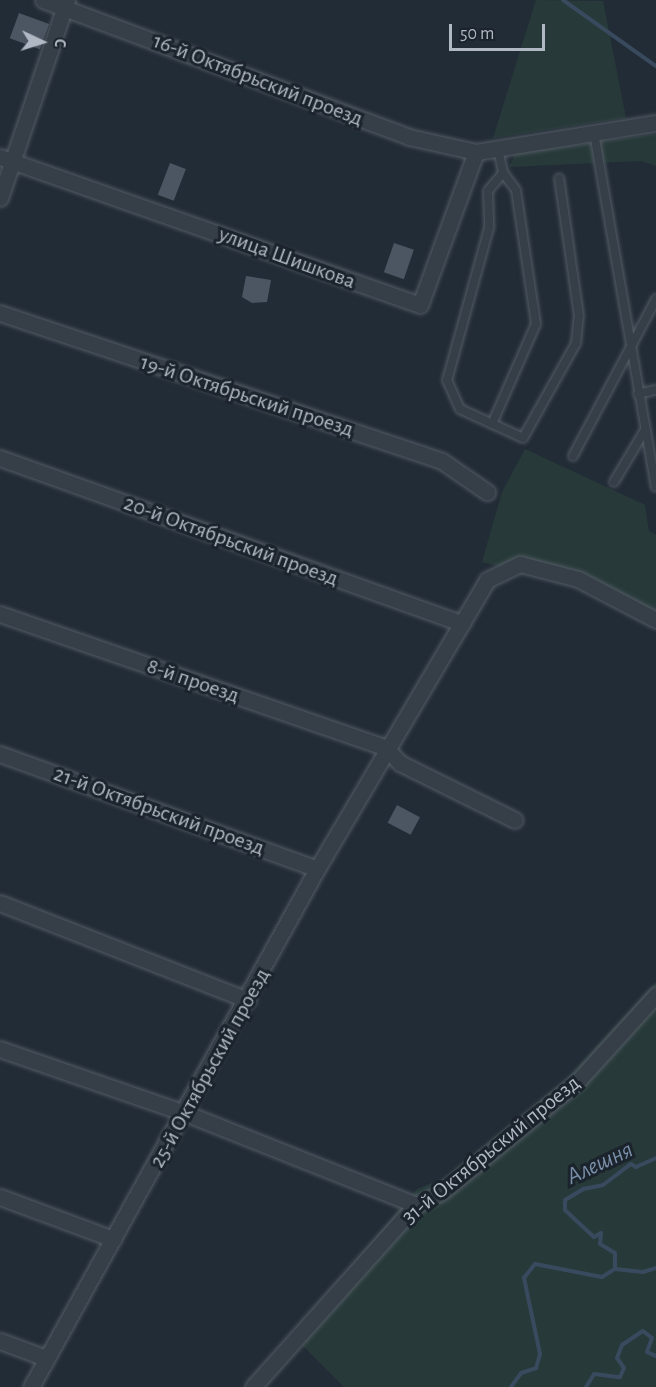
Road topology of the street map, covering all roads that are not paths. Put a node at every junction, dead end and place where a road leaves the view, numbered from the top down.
1 (43, 0) edge
2 (66, 4) edge
3 (656, 123) edge
4 (594, 133) junction
5 (498, 148) junction
6 (476, 152) junction
7 (6, 159) edge
8 (503, 173) junction
9 (559, 178) dead end
10 (0, 198) edge
11 (656, 299) edge
12 (0, 313) edge
13 (630, 347) junction
14 (656, 390) edge
15 (638, 394) junction
16 (492, 423) junction
17 (645, 430) junction
18 (573, 456) dead end
19 (0, 458) edge
20 (614, 482) dead end
21 (656, 485) edge
22 (487, 492) dead end
23 (0, 614) edge
24 (656, 620) edge
25 (462, 623) junction
26 (386, 748) junction
27 (0, 754) edge
28 (515, 820) dead end
29 (317, 869) junction
30 (0, 903) edge
31 (656, 994) edge
32 (248, 1000) junction
33 (0, 1049) edge
34 (185, 1113) junction
35 (0, 1197) edge
36 (416, 1205) junction
37 (113, 1239) junction
38 (0, 1341) edge
39 (46, 1358) junction
40 (31, 1387) edge
41 (253, 1387) edge

1 - 2 street, 16-й Октябрьский проезд
2 - 6 street, 16-й Октябрьский проезд
2 - 7 street
3 - 4 street
4 - 5 street
4 - 13 lane
5 - 6 street
5 - 8 lane
6 - 7 street, улица Шишкова
7 - 10 street
8 - 16 lane
8 - 16 lane
9 - 16 lane
11 - 13 lane
12 - 22 street, 19-й Октябрьский проезд
13 - 15 lane
13 - 18 lane
14 - 15 lane
15 - 17 lane
17 - 20 lane
17 - 21 lane
19 - 25 street, 20-й Октябрьский проезд
23 - 26 street, 8-й проезд
24 - 25 street, 25-й Октябрьский проезд
25 - 26 street, 25-й Октябрьский проезд
26 - 28 street
26 - 29 street, 25-й Октябрьский проезд
27 - 29 street, 21-й Октябрьский проезд
29 - 32 street, 25-й Октябрьский проезд
30 - 32 street
31 - 36 street, 31-й Октябрьский проезд
32 - 34 street, 25-й Октябрьский проезд
33 - 34 street
34 - 36 street
34 - 37 street, 25-й Октябрьский проезд
35 - 37 street
36 - 41 street, 31-й Октябрьский проезд
37 - 39 street, 25-й Октябрьский проезд
38 - 39 street
39 - 40 street, 25-й Октябрьский проезд

